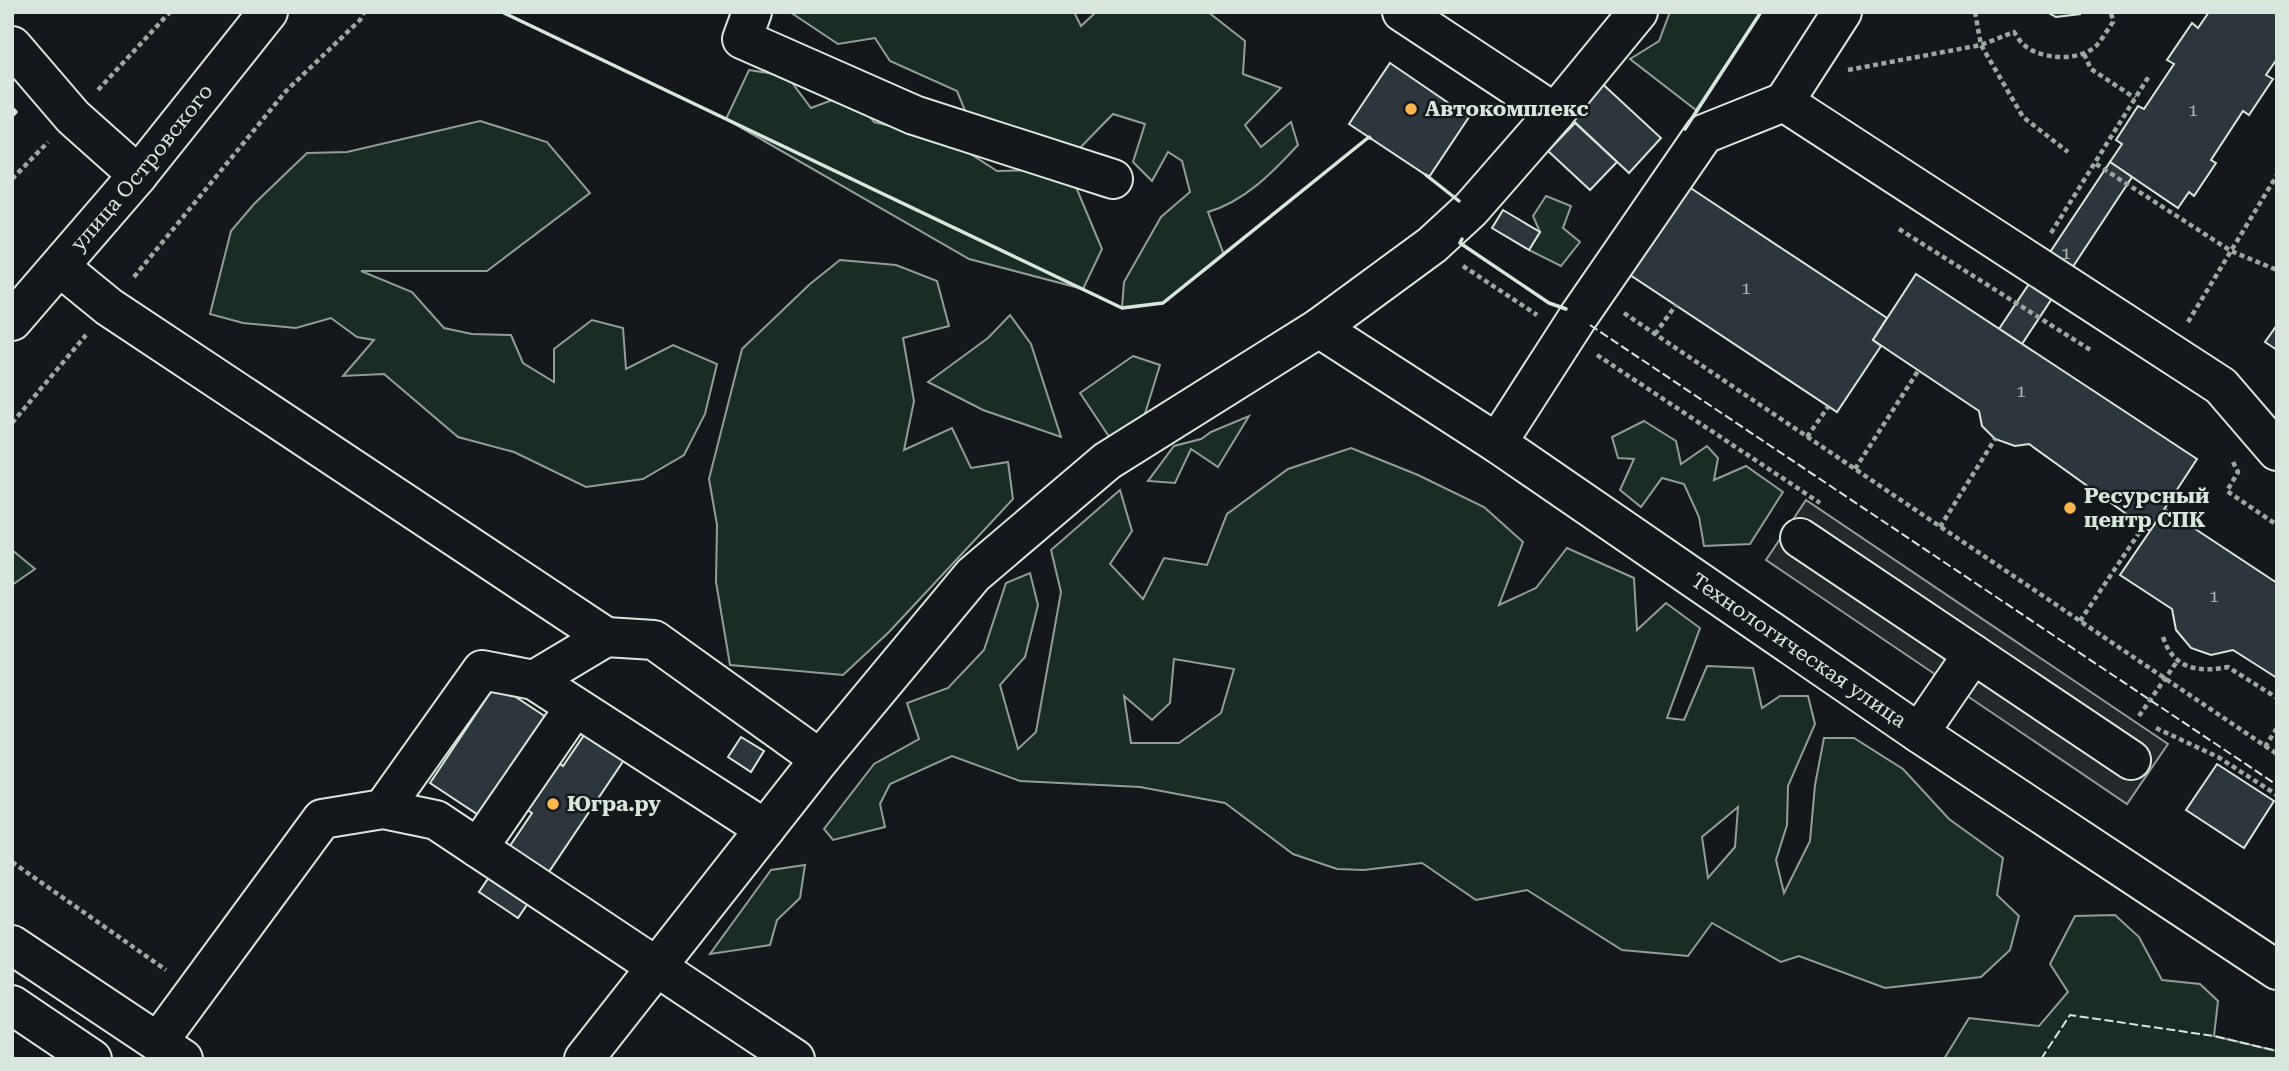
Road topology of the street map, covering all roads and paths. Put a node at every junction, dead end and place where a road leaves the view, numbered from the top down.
1 (268, 12) edge
2 (364, 12) edge
3 (752, 12) edge
4 (1402, 12) edge
5 (1638, 12) edge
6 (1842, 12) edge
7 (1975, 12) edge
8 (2111, 12) edge
9 (1981, 45) junction
10 (12, 48) edge
11 (2084, 54) junction
12 (2149, 76) dead end
13 (1791, 91) junction
14 (2135, 98) junction
15 (1555, 113) junction
16 (2068, 152) dead end
17 (2096, 164) junction
18 (138, 174) junction
19 (2277, 175) edge
20 (1113, 179) dead end
21 (1899, 229) dead end
22 (2231, 251) junction
23 (2032, 264) junction
24 (60, 267) junction
25 (2277, 270) edge
26 (1594, 293) junction
27 (2010, 299) junction
28 (1676, 305) dead end
29 (109, 307) junction
30 (12, 321) edge
31 (1319, 328) junction
32 (1655, 334) junction
33 (2169, 352) junction
34 (2102, 358) dead end
35 (1918, 371) dead end
36 (1828, 407) dead end
37 (12, 423) edge
38 (1807, 437) junction
39 (1995, 439) dead end
40 (1497, 443) junction
41 (2228, 451) dead end
42 (2277, 451) edge
43 (1855, 469) junction
44 (2277, 525) edge
45 (1940, 527) junction
46 (2143, 527) dead end
47 (1800, 538) dead end
48 (2080, 621) junction
49 (606, 637) junction
50 (2164, 637) dead end
51 (1973, 654) junction
52 (2178, 660) junction
53 (2164, 679) junction
54 (534, 680) junction
55 (2277, 698) edge
56 (575, 707) junction
57 (2139, 716) dead end
58 (2277, 728) edge
59 (1919, 733) junction
60 (2265, 747) junction
61 (2277, 754) edge
62 (820, 759) junction
63 (2131, 760) dead end
64 (383, 809) junction
65 (765, 829) junction
66 (478, 848) junction
67 (12, 862) edge
68 (12, 945) edge
69 (656, 966) junction
70 (2277, 970) edge
71 (195, 991) junction
72 (12, 1005) edge
73 (171, 1050) edge
74 (92, 1059) edge
75 (584, 1059) edge
76 (795, 1059) edge

1 - 18 street, улица Островского
2 - 29 path
3 - 20 street
4 - 15 street
5 - 15 street
6 - 13 street
7 - 9 path
8 - 11 path
9 - 11 path
9 - 13 path
9 - 16 path
10 - 18 street
11 - 14 path
12 - 14 path
13 - 23 street
13 - 26 street
14 - 17 path
15 - 31 street
17 - 22 path
17 - 23 path
18 - 24 street, улица Островского
19 - 22 path
21 - 27 path
22 - 25 path
22 - 33 path
23 - 27 path
23 - 33 street
24 - 29 street
24 - 30 street, улица Островского
26 - 32 path
26 - 40 street
27 - 34 path
28 - 32 path
29 - 37 path
29 - 49 street
31 - 40 street, Технологическая улица
31 - 62 street
32 - 38 path
33 - 42 street
35 - 43 path
36 - 38 path
38 - 43 path
39 - 45 path
40 - 59 street, Технологическая улица
41 - 44 path
43 - 45 path
45 - 48 path
46 - 48 path
47 - 51 street
48 - 53 path
49 - 54 street
49 - 62 street
50 - 52 path
51 - 59 street
51 - 63 street
52 - 53 path
52 - 55 path
53 - 57 path
53 - 60 path
54 - 56 street
54 - 64 street
56 - 65 street
56 - 66 street
58 - 60 path
59 - 70 street, Технологическая улица
60 - 61 path
62 - 65 street
64 - 66 street
64 - 71 street
65 - 69 street
66 - 69 street
67 - 71 path
68 - 73 street
69 - 75 street
69 - 76 street
71 - 73 street
72 - 74 street

